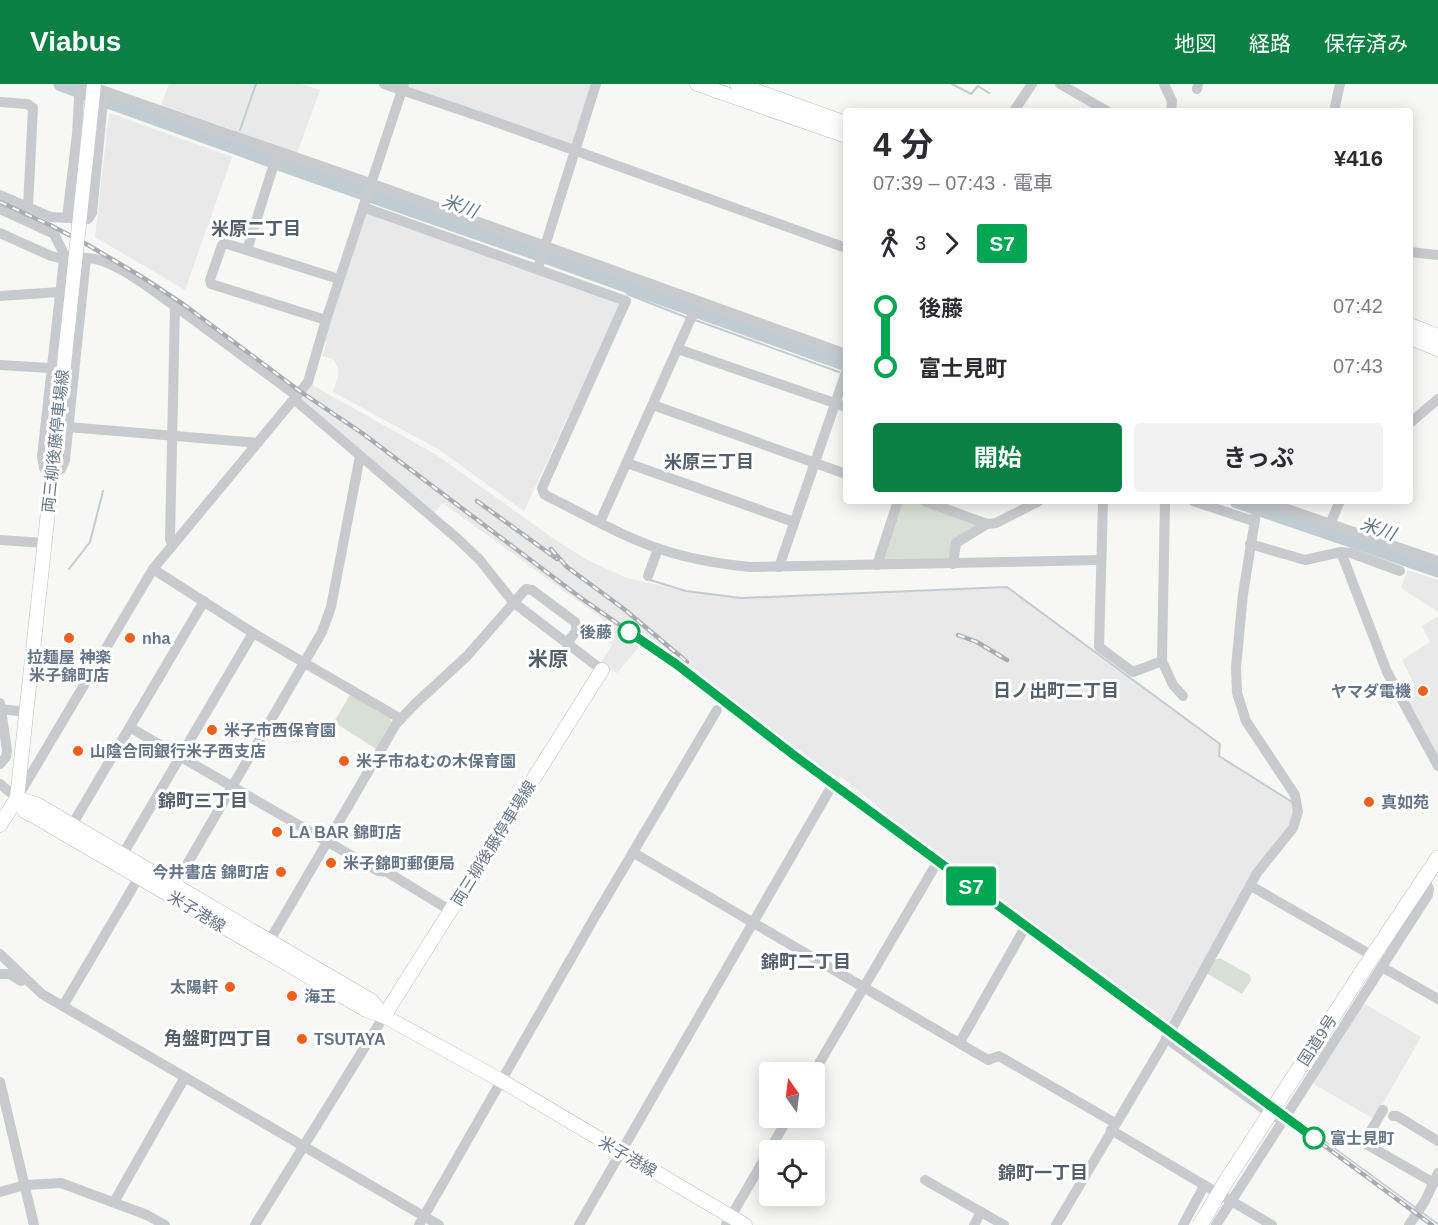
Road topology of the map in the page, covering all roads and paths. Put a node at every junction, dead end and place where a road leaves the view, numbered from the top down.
1 (384, 84) edge
2 (596, 84) edge
3 (697, 84) edge
4 (737, 84) edge
5 (1032, 84) edge
6 (1060, 84) edge
7 (1164, 84) edge
8 (1340, 84) edge
9 (92, 87) edge
10 (403, 87) edge
11 (0, 102) edge
12 (1016, 108) edge
13 (1102, 108) edge
14 (1171, 108) edge
15 (1335, 108) edge
16 (843, 122) edge
17 (843, 135) edge
18 (576, 152) junction
19 (277, 153) junction
20 (0, 195) edge
21 (367, 195) junction
22 (28, 207) junction
23 (0, 209) edge
24 (67, 218) junction
25 (0, 233) edge
26 (545, 246) junction
27 (843, 247) edge
28 (247, 250) junction
29 (1413, 252) edge
30 (1438, 255) edge
31 (64, 258) junction
32 (86, 258) junction
33 (539, 265) junction
34 (339, 279) junction
35 (60, 292) junction
36 (0, 296) edge
37 (175, 306) junction
38 (692, 316) dead end
39 (326, 320) junction
40 (1413, 326) edge
41 (1438, 336) edge
42 (1413, 339) edge
43 (678, 349) junction
44 (1438, 349) edge
45 (843, 353) edge
46 (0, 365) edge
47 (50, 368) junction
48 (296, 398) junction
49 (1438, 399) edge
50 (653, 405) junction
51 (841, 405) edge
52 (1413, 420) edge
53 (68, 427) junction
54 (172, 436) junction
55 (258, 443) junction
56 (360, 456) junction
57 (627, 462) junction
58 (814, 463) junction
59 (843, 473) edge
60 (51, 476) junction
61 (897, 504) edge
62 (933, 504) edge
63 (958, 504) edge
64 (1103, 504) edge
65 (1165, 504) edge
66 (1212, 504) edge
67 (1273, 504) edge
68 (1339, 504) edge
69 (1021, 505) edge
70 (1255, 511) edge
71 (956, 512) junction
72 (600, 522) junction
73 (794, 522) junction
74 (987, 524) junction
75 (1330, 524) junction
76 (0, 540) edge
77 (45, 543) junction
78 (173, 544) junction
79 (1250, 544) junction
80 (658, 549) junction
81 (1378, 551) junction
82 (1341, 552) junction
83 (1101, 560) junction
84 (1438, 561) edge
85 (953, 564) junction
86 (877, 565) junction
87 (779, 567) junction
88 (153, 569) junction
89 (1400, 572) dead end
90 (648, 576) dead end
91 (204, 601) junction
92 (513, 602) junction
93 (253, 633) junction
94 (567, 643) junction
95 (304, 661) junction
96 (1162, 661) junction
97 (602, 670) joint
98 (1183, 696) dead end
99 (0, 707) edge
100 (717, 710) dead end
101 (27, 712) junction
102 (401, 719) junction
103 (130, 728) junction
104 (180, 757) junction
105 (0, 764) edge
106 (1438, 766) edge
107 (0, 783) edge
108 (232, 787) junction
109 (830, 789) dead end
110 (16, 798) junction
111 (0, 825) edge
112 (72, 825) junction
113 (328, 843) junction
114 (634, 853) junction
115 (123, 854) junction
116 (1438, 858) edge
117 (934, 866) dead end
118 (139, 877) junction
119 (1251, 886) junction
120 (173, 890) junction
121 (451, 910) junction
122 (751, 922) junction
123 (1023, 931) dead end
124 (270, 940) junction
125 (0, 954) edge
126 (1378, 962) junction
127 (0, 974) edge
128 (28, 980) junction
129 (864, 987) junction
130 (1438, 999) edge
131 (63, 1006) junction
132 (384, 1016) junction
133 (1170, 1031) junction
134 (960, 1042) junction
135 (820, 1062) edge
136 (185, 1077) junction
137 (502, 1081) junction
138 (0, 1082) edge
139 (1383, 1110) dead end
140 (1393, 1116) dead end
141 (1282, 1122) junction
142 (1113, 1127) junction
143 (782, 1128) edge
144 (1438, 1142) edge
145 (305, 1145) junction
146 (620, 1151) junction
147 (1436, 1178) edge
148 (925, 1180) dead end
149 (25, 1185) junction
150 (1204, 1186) junction
151 (0, 1192) edge
152 (1231, 1201) junction
153 (114, 1202) junction
154 (981, 1212) junction
155 (421, 1221) edge
156 (728, 1221) edge
157 (34, 1225) edge
158 (165, 1225) edge
159 (255, 1225) edge
160 (439, 1225) edge
161 (579, 1225) edge
162 (745, 1225) edge
163 (974, 1225) edge
164 (1004, 1225) edge
165 (1056, 1225) edge
166 (1183, 1225) edge
167 (1200, 1225) edge
168 (1216, 1225) edge
169 (1272, 1225) edge
170 (1409, 1225) edge

1 - 10 street
2 - 18 street
3 - 17 main road
4 - 16 main road
5 - 12 street
6 - 13 street
7 - 14 street
8 - 15 street
9 - 19 street
9 - 24 street
9 - 24 street
9 - 60 main road, 両三柳後藤停車場線, bridge
10 - 18 street
10 - 21 street
11 - 22 street
18 - 26 street
18 - 27 street
19 - 21 street
19 - 28 street
20 - 22 street
21 - 26 street
21 - 33 street
21 - 34 street
22 - 24 street
23 - 31 street
25 - 31 street
26 - 33 street
26 - 45 street
28 - 34 street
28 - 39 street
29 - 30 street
31 - 32 street
31 - 35 street
32 - 37 street
32 - 53 street
33 - 72 street
34 - 39 street
35 - 36 street
35 - 47 street
37 - 48 street
37 - 54 street
38 - 43 street
39 - 48 street
40 - 41 main road
42 - 44 main road
43 - 50 street
43 - 51 street
46 - 47 street
47 - 60 street
48 - 55 street
48 - 56 street
49 - 52 street
50 - 57 street
50 - 58 street
51 - 58 street
53 - 54 street
53 - 60 street
54 - 55 street
54 - 78 street
55 - 78 street
56 - 92 street
56 - 95 street
57 - 72 street
57 - 73 street
58 - 59 street
58 - 73 street
60 - 77 main road, 両三柳後藤停車場線
61 - 86 street
62 - 71 street
63 - 71 street
64 - 83 street
65 - 96 street
66 - 70 street
67 - 75 street
68 - 75 street
69 - 74 street
70 - 79 street
71 - 74 street
72 - 80 street
73 - 87 street
74 - 85 street
75 - 81 street
76 - 77 street
77 - 101 main road, 両三柳後藤停車場線
78 - 88 street
79 - 82 street
79 - 119 street
80 - 87 street
80 - 90 street
81 - 82 street
81 - 84 street
81 - 89 street
82 - 106 street
83 - 85 street
83 - 96 street
85 - 86 street
86 - 87 street
88 - 91 street
88 - 110 street
91 - 93 street
91 - 103 street
92 - 94 street
92 - 94 street
92 - 102 street
93 - 95 street
93 - 104 street
94 - 97 street
95 - 102 street
95 - 108 street
96 - 98 street
97 - 121 main road, 両三柳後藤停車場線
99 - 101 street
99 - 105 street
100 - 114 street
101 - 110 main road, 両三柳後藤停車場線
102 - 113 street
103 - 104 street
103 - 112 street
104 - 108 street
104 - 115 street
107 - 110 street
108 - 113 street
108 - 120 street
109 - 122 street
110 - 111 main road
110 - 112 main road, 米子港線
110 - 118 main road, 米子港線
112 - 115 main road, 米子港線
113 - 121 street
113 - 124 street
114 - 122 street
114 - 137 street
115 - 120 main road, 米子港線
116 - 126 highway, 国道9号
117 - 129 street
118 - 120 main road, 米子港線
118 - 131 street
119 - 126 street
119 - 133 street
120 - 124 main road, 米子港線
120 - 132 main road, 米子港線
121 - 132 main road, 両三柳後藤停車場線
122 - 129 street
122 - 146 street
123 - 134 street
124 - 132 main road, 米子港線
125 - 128 street
126 - 130 street
126 - 141 street
126 - 167 highway, 国道9号, bridge
127 - 128 street
128 - 131 street
129 - 134 street
129 - 135 street
131 - 136 street
132 - 137 main road, 米子港線
132 - 145 street
133 - 141 street
133 - 142 street
134 - 142 street
136 - 145 street
136 - 153 street
137 - 146 main road, 米子港線
137 - 155 street
138 - 149 street
139 - 147 street
140 - 144 street
141 - 152 street
142 - 150 street
142 - 165 street
143 - 156 street
145 - 155 street
145 - 159 street
146 - 156 main road, 米子港線
146 - 161 street
147 - 170 street
148 - 154 street
149 - 151 street
149 - 153 street
149 - 157 street
150 - 152 street
150 - 166 street
152 - 168 street
152 - 169 street
153 - 158 street
154 - 163 street
154 - 164 street
155 - 160 street
156 - 162 main road, 米子港線

